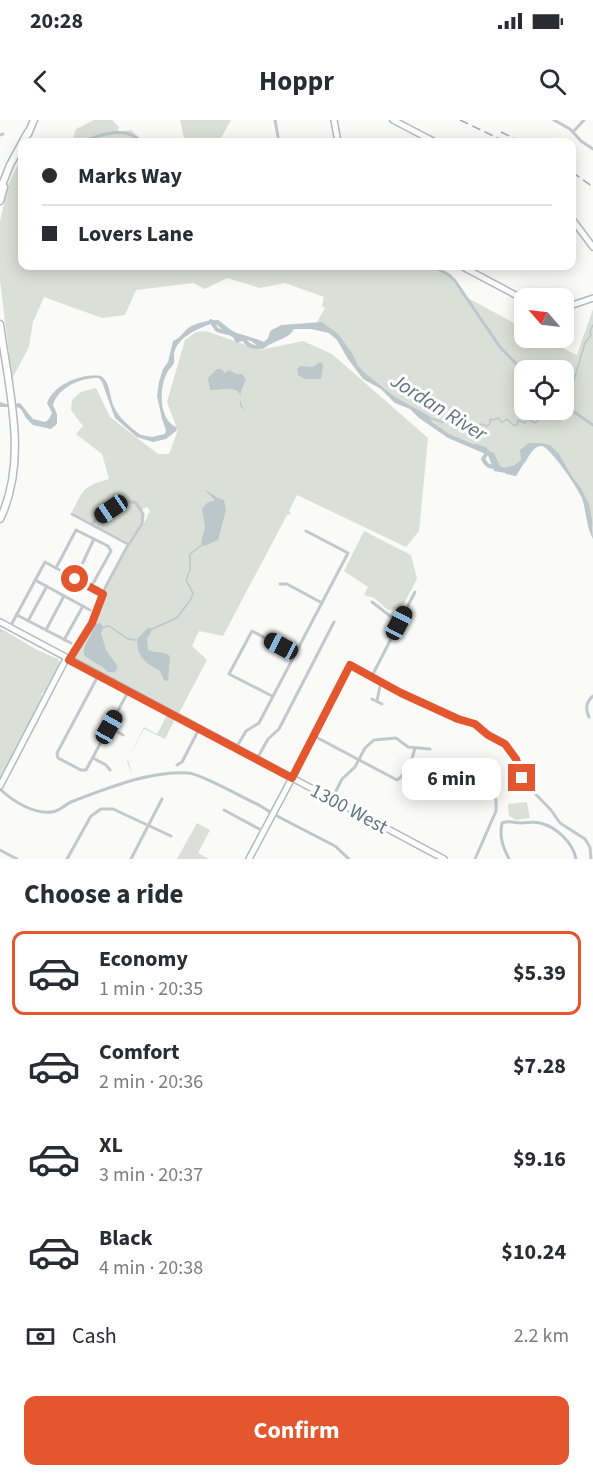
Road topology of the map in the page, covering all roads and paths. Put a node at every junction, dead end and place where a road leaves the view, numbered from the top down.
1 (34, 120) edge
2 (275, 120) edge
3 (334, 120) edge
4 (393, 120) edge
5 (554, 120) edge
6 (585, 120) edge
7 (28, 132) junction
8 (573, 132) junction
9 (25, 138) edge
10 (28, 138) edge
11 (278, 138) edge
12 (337, 138) edge
13 (427, 138) edge
14 (593, 149) edge
15 (18, 150) edge
16 (18, 156) edge
17 (0, 190) edge
18 (0, 201) edge
19 (576, 224) edge
20 (593, 247) edge
21 (469, 270) edge
22 (514, 294) edge
23 (593, 298) edge
24 (574, 305) edge
25 (0, 324) edge
26 (0, 352) edge
27 (8, 397) junction
28 (10, 412) junction
29 (0, 510) edge
30 (72, 514) dead end
31 (0, 519) edge
32 (92, 524) junction
33 (306, 531) dead end
34 (94, 539) junction
35 (128, 544) junction
36 (56, 568) junction
37 (75, 579) junction
38 (35, 580) junction
39 (280, 584) dead end
40 (46, 586) junction
41 (92, 587) junction
42 (415, 592) dead end
43 (103, 594) junction
44 (64, 596) junction
45 (372, 602) dead end
46 (322, 603) junction
47 (83, 606) junction
48 (90, 610) dead end
49 (17, 615) junction
50 (28, 621) junction
51 (0, 622) edge
52 (334, 622) dead end
53 (399, 623) junction
54 (10, 628) junction
55 (46, 630) junction
56 (64, 640) junction
57 (71, 643) dead end
58 (295, 654) junction
59 (68, 660) junction
60 (98, 675) junction
61 (372, 676) junction
62 (381, 681) junction
63 (128, 692) junction
64 (272, 696) junction
65 (593, 696) edge
66 (372, 699) dead end
67 (377, 701) junction
68 (382, 704) dead end
69 (589, 717) dead end
70 (109, 727) junction
71 (199, 729) junction
72 (123, 735) dead end
73 (314, 736) junction
74 (236, 748) junction
75 (415, 748) junction
76 (430, 749) dead end
77 (93, 758) junction
78 (257, 759) junction
79 (358, 760) junction
80 (177, 765) dead end
81 (110, 770) dead end
82 (292, 778) junction
83 (0, 786) edge
84 (488, 786) dead end
85 (162, 799) dead end
86 (332, 799) junction
87 (224, 810) dead end
88 (149, 826) junction
89 (263, 831) junction
90 (171, 836) dead end
91 (0, 850) edge
92 (16, 859) edge
93 (67, 859) edge
94 (131, 859) edge
95 (249, 859) edge
96 (444, 859) edge
97 (475, 859) edge
98 (591, 859) edge

1 - 7 main road
2 - 11 street
3 - 12 street
4 - 13 street
5 - 8 street
6 - 8 street
7 - 9 main road
7 - 10 main road
8 - 14 street
15 - 17 main road
16 - 18 main road
19 - 20 street
21 - 22 street
23 - 24 street
25 - 27 main road
26 - 27 main road
27 - 28 main road
28 - 29 main road
28 - 31 main road
30 - 32 street
32 - 35 street
32 - 35 street
33 - 46 street
34 - 36 street
34 - 37 street
34 - 41 street
35 - 43 street
36 - 37 street
36 - 38 street
37 - 41 street
38 - 40 street
38 - 49 street
39 - 46 street
40 - 44 street
40 - 50 street
41 - 43 street
42 - 53 street
43 - 59 street
44 - 47 street
44 - 55 street
45 - 53 street
46 - 58 street
47 - 48 street
47 - 56 street
49 - 50 street
49 - 54 street
50 - 55 street
51 - 54 street, 1300 West
52 - 78 street
53 - 61 street
54 - 59 street, 1300 West
55 - 56 street
56 - 57 street
58 - 64 street
58 - 64 street
59 - 60 street, 1300 West
59 - 83 street
60 - 63 street, 1300 West
60 - 77 street
61 - 62 street
61 - 73 street
62 - 67 street
62 - 98 street
63 - 70 street
63 - 71 street, 1300 West
64 - 74 street
65 - 69 street
66 - 67 street
67 - 68 street
70 - 72 street
70 - 77 street
71 - 74 street, 1300 West
71 - 80 street
73 - 79 street
73 - 82 street
74 - 78 street, 1300 West
75 - 76 street
75 - 79 street
75 - 79 street
77 - 81 street
78 - 82 street, 1300 West
79 - 86 street
82 - 86 street, 1300 West
82 - 89 street
84 - 97 street
85 - 88 street
86 - 96 street, 1300 West
87 - 89 street
88 - 90 street
88 - 93 street
88 - 94 street
89 - 95 street
91 - 92 street

